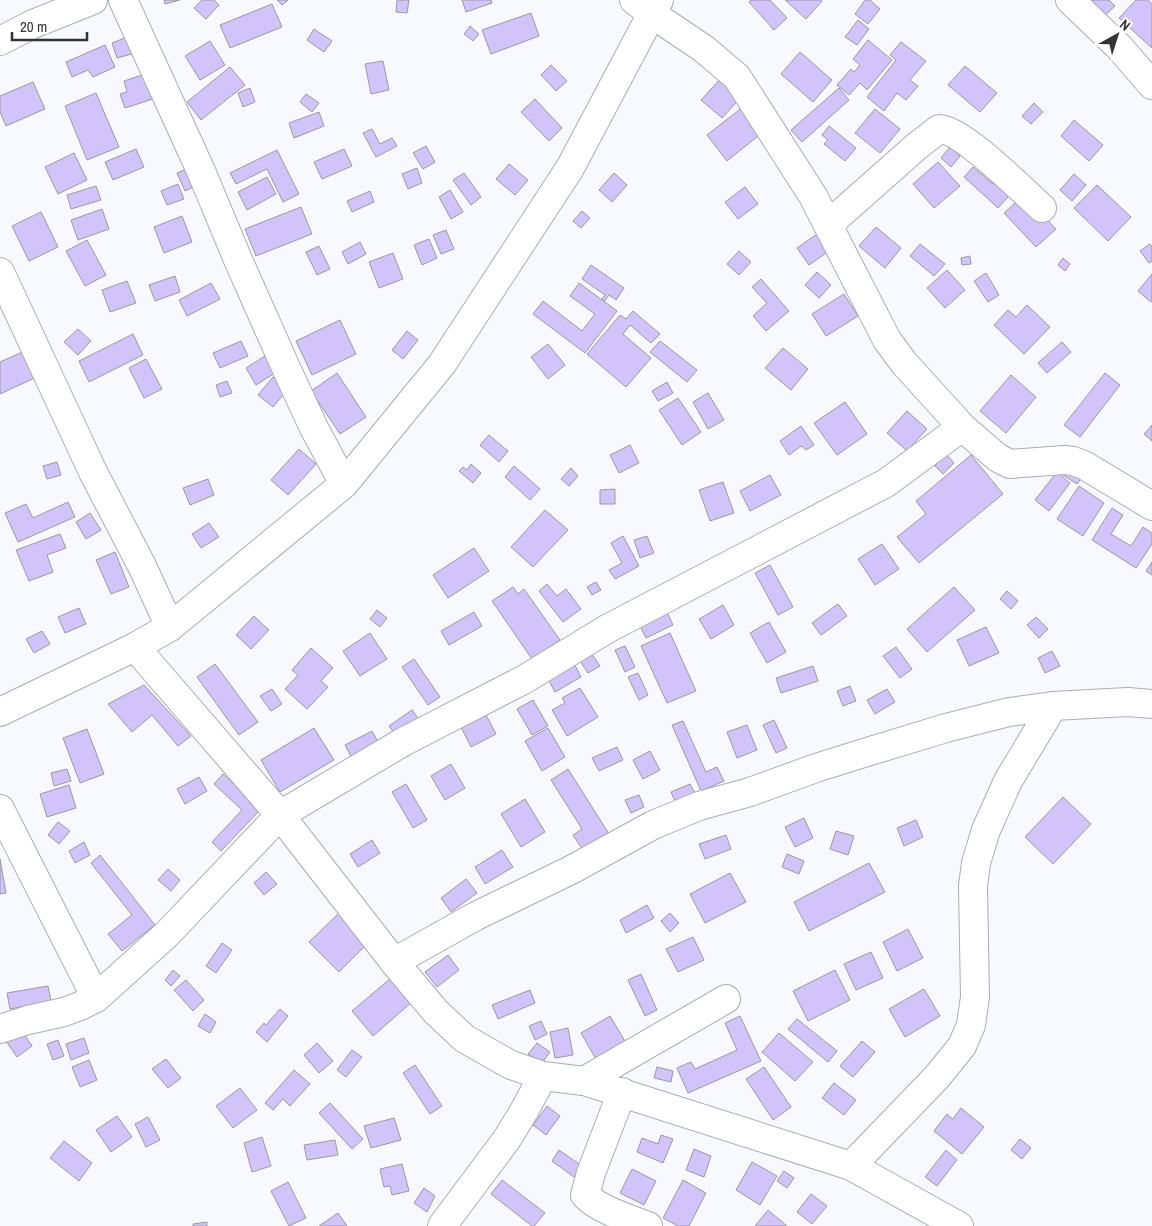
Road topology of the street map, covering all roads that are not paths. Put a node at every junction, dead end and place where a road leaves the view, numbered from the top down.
1 (94, 0) edge
2 (123, 0) edge
3 (1070, 0) edge
4 (649, 5) edge
5 (0, 41) edge
6 (1152, 85) edge
7 (1042, 208) dead end
8 (829, 224) junction
9 (0, 272) edge
10 (962, 427) junction
11 (344, 484) junction
12 (1152, 506) edge
13 (170, 627) junction
14 (135, 647) junction
15 (1152, 704) edge
16 (1053, 706) junction
17 (0, 712) edge
18 (0, 809) edge
19 (280, 815) junction
20 (394, 962) junction
21 (96, 998) junction
22 (726, 998) dead end
23 (0, 1029) edge
24 (543, 1076) junction
25 (584, 1081) junction
26 (622, 1092) junction
27 (851, 1166) junction
28 (442, 1226) edge
29 (648, 1226) edge
30 (959, 1226) edge

1 - 5 street
2 - 11 street
3 - 6 street
4 - 8 street
4 - 11 street
7 - 8 street
8 - 10 street
9 - 13 street
10 - 12 street
10 - 19 street
11 - 13 street
13 - 14 street
14 - 17 street
14 - 19 street
15 - 16 street
16 - 20 street
16 - 27 street
18 - 21 street
19 - 20 street
19 - 21 street
20 - 24 street
21 - 23 street
22 - 25 street
24 - 25 street
24 - 28 street
25 - 26 street
26 - 27 street
26 - 29 street
27 - 30 street

